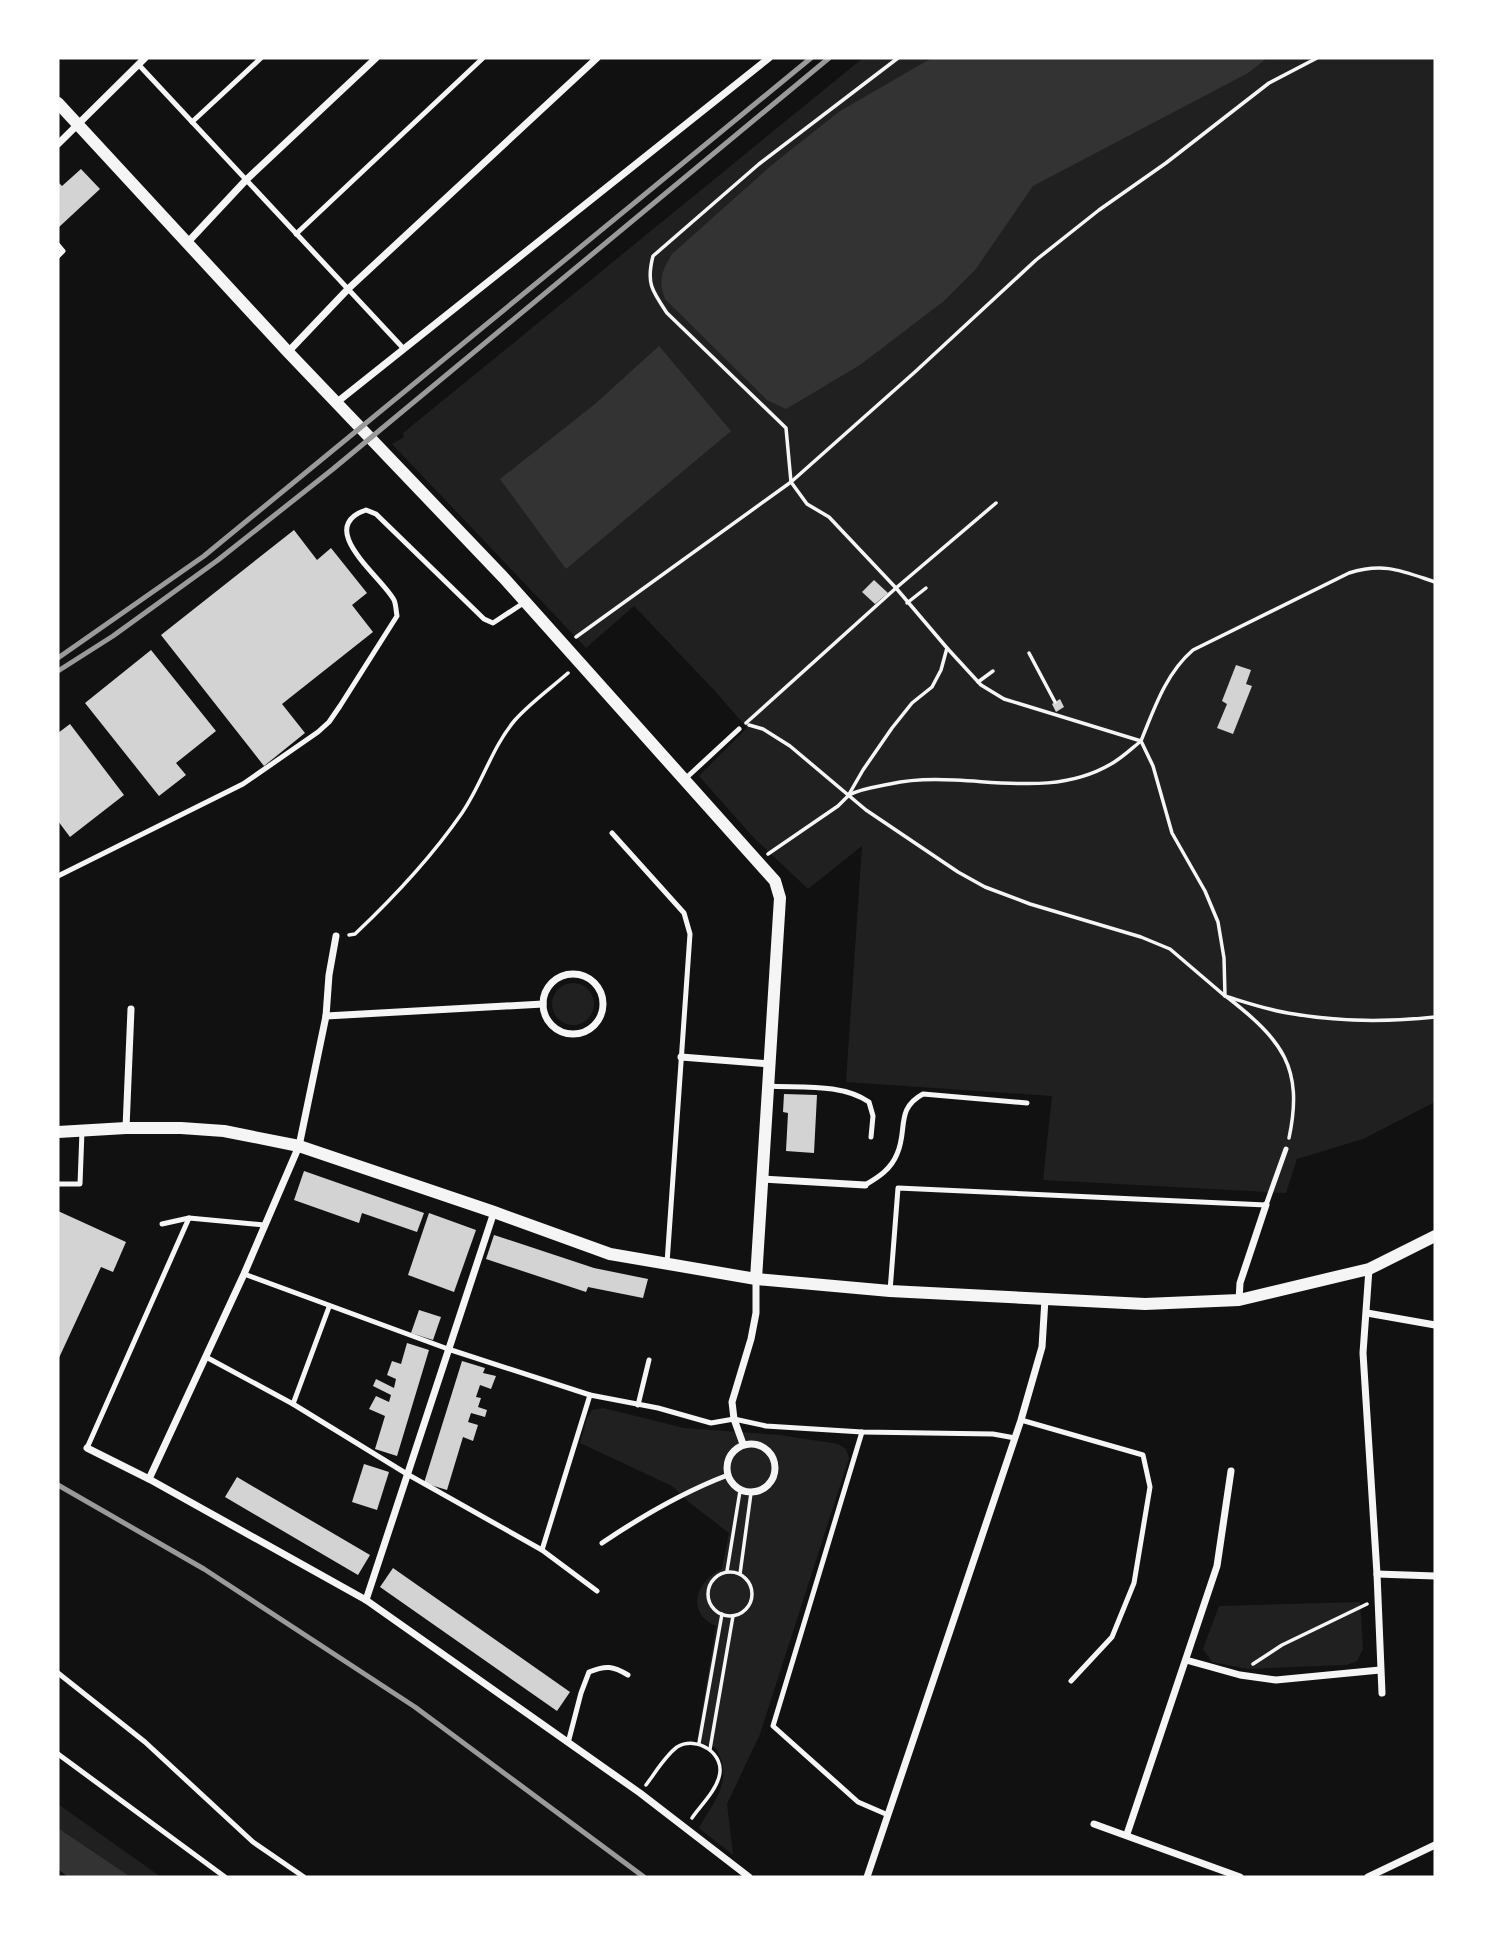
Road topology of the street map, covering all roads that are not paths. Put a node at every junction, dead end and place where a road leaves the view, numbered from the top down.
1 (145, 58) edge
2 (261, 58) edge
3 (376, 58) edge
4 (483, 58) edge
5 (597, 58) edge
6 (769, 58) edge
7 (758, 61) edge
8 (138, 64) junction
9 (58, 103) edge
10 (192, 122) junction
11 (78, 124) junction
12 (58, 144) edge
13 (246, 180) junction
14 (296, 234) junction
15 (188, 242) junction
16 (58, 245) edge
17 (58, 256) edge
18 (348, 289) junction
19 (404, 349) junction
20 (288, 352) junction
21 (340, 406) junction
22 (526, 602) junction
23 (742, 727) road end
24 (685, 779) junction
25 (612, 833) dead end
26 (58, 876) edge
27 (336, 936) road end
28 (543, 1004) junction
29 (131, 1009) dead end
30 (326, 1016) junction
31 (681, 1057) junction
32 (770, 1065) junction
33 (768, 1086) junction
34 (1027, 1103) dead end
35 (126, 1128) junction
36 (82, 1131) junction
37 (58, 1132) edge
38 (871, 1137) dead end
39 (299, 1146) junction
40 (1286, 1149) road end
41 (762, 1179) junction
42 (58, 1184) edge
43 (865, 1185) joint
44 (1266, 1205) junction
45 (494, 1212) junction
46 (189, 1218) junction
47 (162, 1224) dead end
48 (264, 1225) junction
49 (1435, 1236) edge
50 (667, 1265) junction
51 (1369, 1269) junction
52 (244, 1274) junction
53 (756, 1279) junction
54 (890, 1291) junction
55 (1045, 1299) junction
56 (1239, 1300) junction
57 (329, 1307) junction
58 (1367, 1313) junction
59 (1435, 1325) edge
60 (449, 1349) junction
61 (206, 1357) junction
62 (649, 1360) dead end
63 (590, 1395) junction
64 (293, 1404) junction
65 (638, 1405) junction
66 (734, 1419) junction
67 (1021, 1420) junction
68 (862, 1432) junction
69 (1015, 1438) junction
70 (743, 1444) junction
71 (87, 1448) joint
72 (1231, 1471) dead end
73 (407, 1474) junction
74 (728, 1475) junction
75 (149, 1479) junction
76 (603, 1543) dead end
77 (542, 1550) junction
78 (1377, 1574) junction
79 (1435, 1576) edge
80 (597, 1591) dead end
81 (366, 1600) junction
82 (1186, 1660) junction
83 (1380, 1670) junction
84 (58, 1673) edge
85 (628, 1675) dead end
86 (1071, 1681) dead end
87 (1382, 1693) dead end
88 (568, 1744) junction
89 (58, 1754) edge
90 (888, 1815) junction
91 (1094, 1824) dead end
92 (1126, 1834) junction
93 (1435, 1845) edge
94 (225, 1877) edge
95 (304, 1877) edge
96 (749, 1877) edge
97 (867, 1877) edge
98 (1240, 1877) edge
99 (1368, 1877) edge

1 - 8 street
2 - 10 lane
3 - 13 street
4 - 14 lane
5 - 18 street
6 - 7 street
7 - 19 street
8 - 10 lane
8 - 11 street
9 - 11 street
10 - 13 lane
11 - 12 street
11 - 15 street
13 - 14 lane
13 - 15 street
14 - 18 lane
15 - 20 street
16 - 17 lane
18 - 19 lane
18 - 20 street
19 - 21 street
20 - 21 street
21 - 22 street
22 - 24 street
22 - 26 lane
23 - 24 lane
24 - 32 street
25 - 31 lane
27 - 30 street
28 - 28 street
28 - 30 street
29 - 35 street
30 - 39 street
31 - 32 street
31 - 50 lane
32 - 33 street
33 - 38 lane
33 - 41 street
34 - 43 lane
35 - 36 street
35 - 39 street
36 - 37 street
36 - 42 lane
39 - 45 street
39 - 48 street
40 - 44 lane
41 - 43 street
41 - 53 street
44 - 54 lane
44 - 56 street
45 - 50 street
45 - 60 street
46 - 47 lane
46 - 48 lane
46 - 71 lane
48 - 52 street
49 - 51 street
50 - 53 street
51 - 56 street
51 - 58 street
52 - 57 lane
52 - 61 street
53 - 54 street
53 - 66 street
54 - 55 street
55 - 56 street
55 - 67 street
57 - 60 lane
57 - 64 lane
58 - 59 street
58 - 78 street
60 - 63 lane
60 - 73 street
61 - 64 lane
61 - 75 street
62 - 65 lane
63 - 65 lane
63 - 77 lane
64 - 73 lane
65 - 66 lane
66 - 68 lane
66 - 70 street
67 - 69 street
67 - 86 lane
68 - 69 lane
68 - 90 lane
69 - 90 street
70 - 74 street
70 - 74 street
71 - 75 street
72 - 82 street
73 - 77 lane
73 - 81 street
74 - 76 lane
75 - 81 street
77 - 80 lane
78 - 79 street
78 - 83 street
81 - 88 street
82 - 83 street
82 - 92 street
83 - 87 street
84 - 95 lane
85 - 88 lane
88 - 96 street
89 - 94 lane
90 - 97 street
91 - 92 street
92 - 98 street
93 - 99 street

